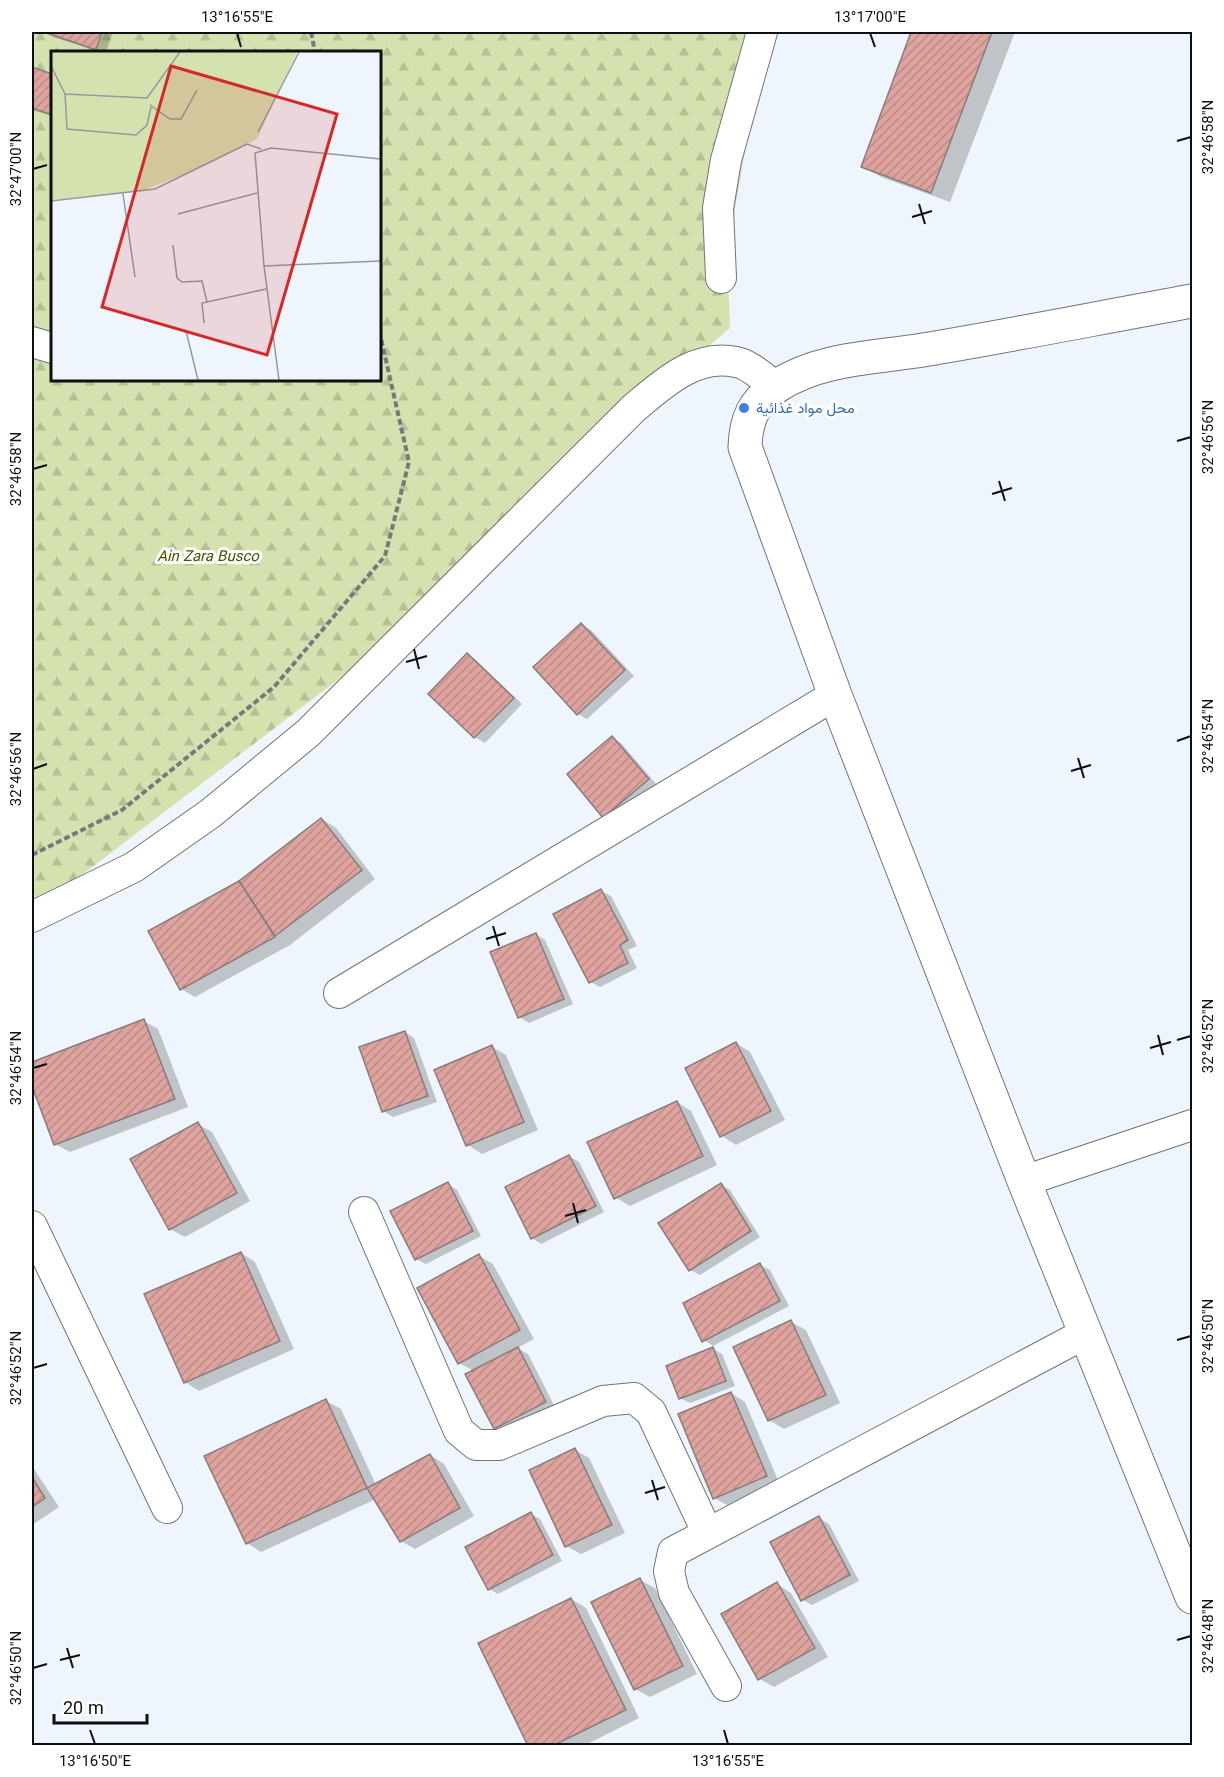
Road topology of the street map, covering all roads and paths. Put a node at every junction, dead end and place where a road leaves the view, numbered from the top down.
1 (310, 32) edge
2 (762, 32) edge
3 (315, 51) edge
4 (721, 278) dead end
5 (1192, 301) edge
6 (381, 338) edge
7 (32, 342) edge
8 (51, 348) edge
9 (776, 387) junction
10 (835, 695) junction
11 (32, 855) edge
12 (32, 917) edge
13 (339, 993) dead end
14 (1192, 1125) edge
15 (1024, 1181) junction
16 (364, 1212) dead end
17 (32, 1226) edge
18 (1086, 1333) junction
19 (167, 1508) dead end
20 (707, 1532) junction
21 (1192, 1597) edge
22 (726, 1686) dead end

1 - 3 path
2 - 4 street
5 - 9 main road
6 - 11 path
7 - 8 street
9 - 10 main road
9 - 12 street
10 - 13 street
10 - 15 main road
14 - 15 street
15 - 18 main road
16 - 20 street
17 - 19 street
18 - 20 street
18 - 21 main road
20 - 22 street

